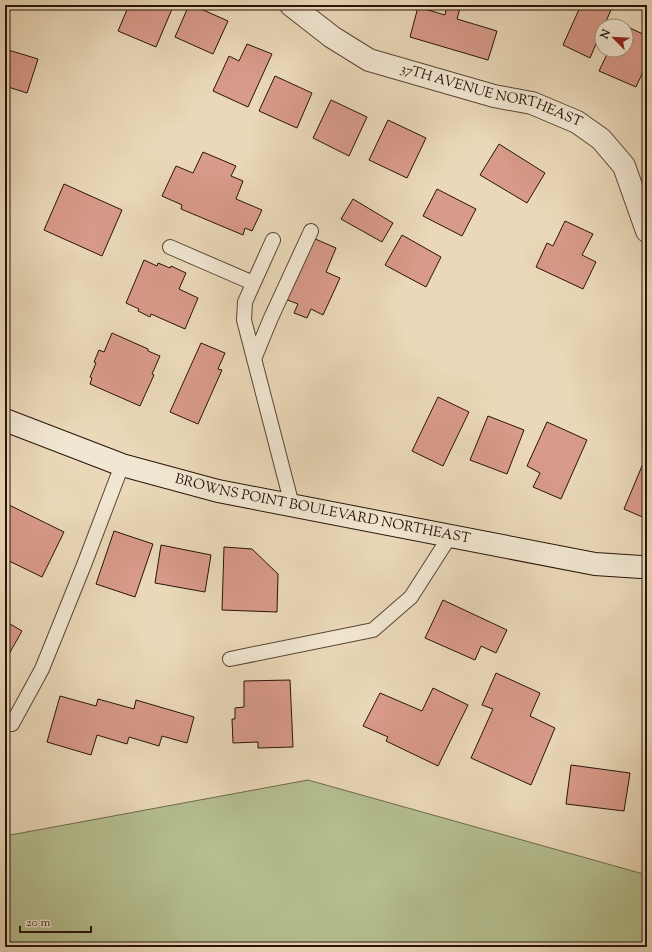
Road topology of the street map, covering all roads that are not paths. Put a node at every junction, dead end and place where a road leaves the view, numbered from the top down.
1 (291, 5) edge
2 (311, 230) dead end
3 (647, 232) edge
4 (273, 240) dead end
5 (170, 247) dead end
6 (253, 284) junction
7 (254, 358) junction
8 (5, 420) edge
9 (122, 465) junction
10 (292, 505) junction
11 (450, 536) junction
12 (647, 566) edge
13 (230, 659) dead end
14 (12, 724) dead end

1 - 3 street, 37TH AVENUE NORTHEAST
2 - 7 lane
4 - 6 lane
5 - 6 lane
6 - 7 lane
7 - 10 lane
8 - 9 street, BROWNS POINT BOULEVARD NORTHEAST
9 - 10 street, BROWNS POINT BOULEVARD NORTHEAST
9 - 14 lane
10 - 11 street, BROWNS POINT BOULEVARD NORTHEAST
11 - 12 street, BROWNS POINT BOULEVARD NORTHEAST
11 - 13 lane

